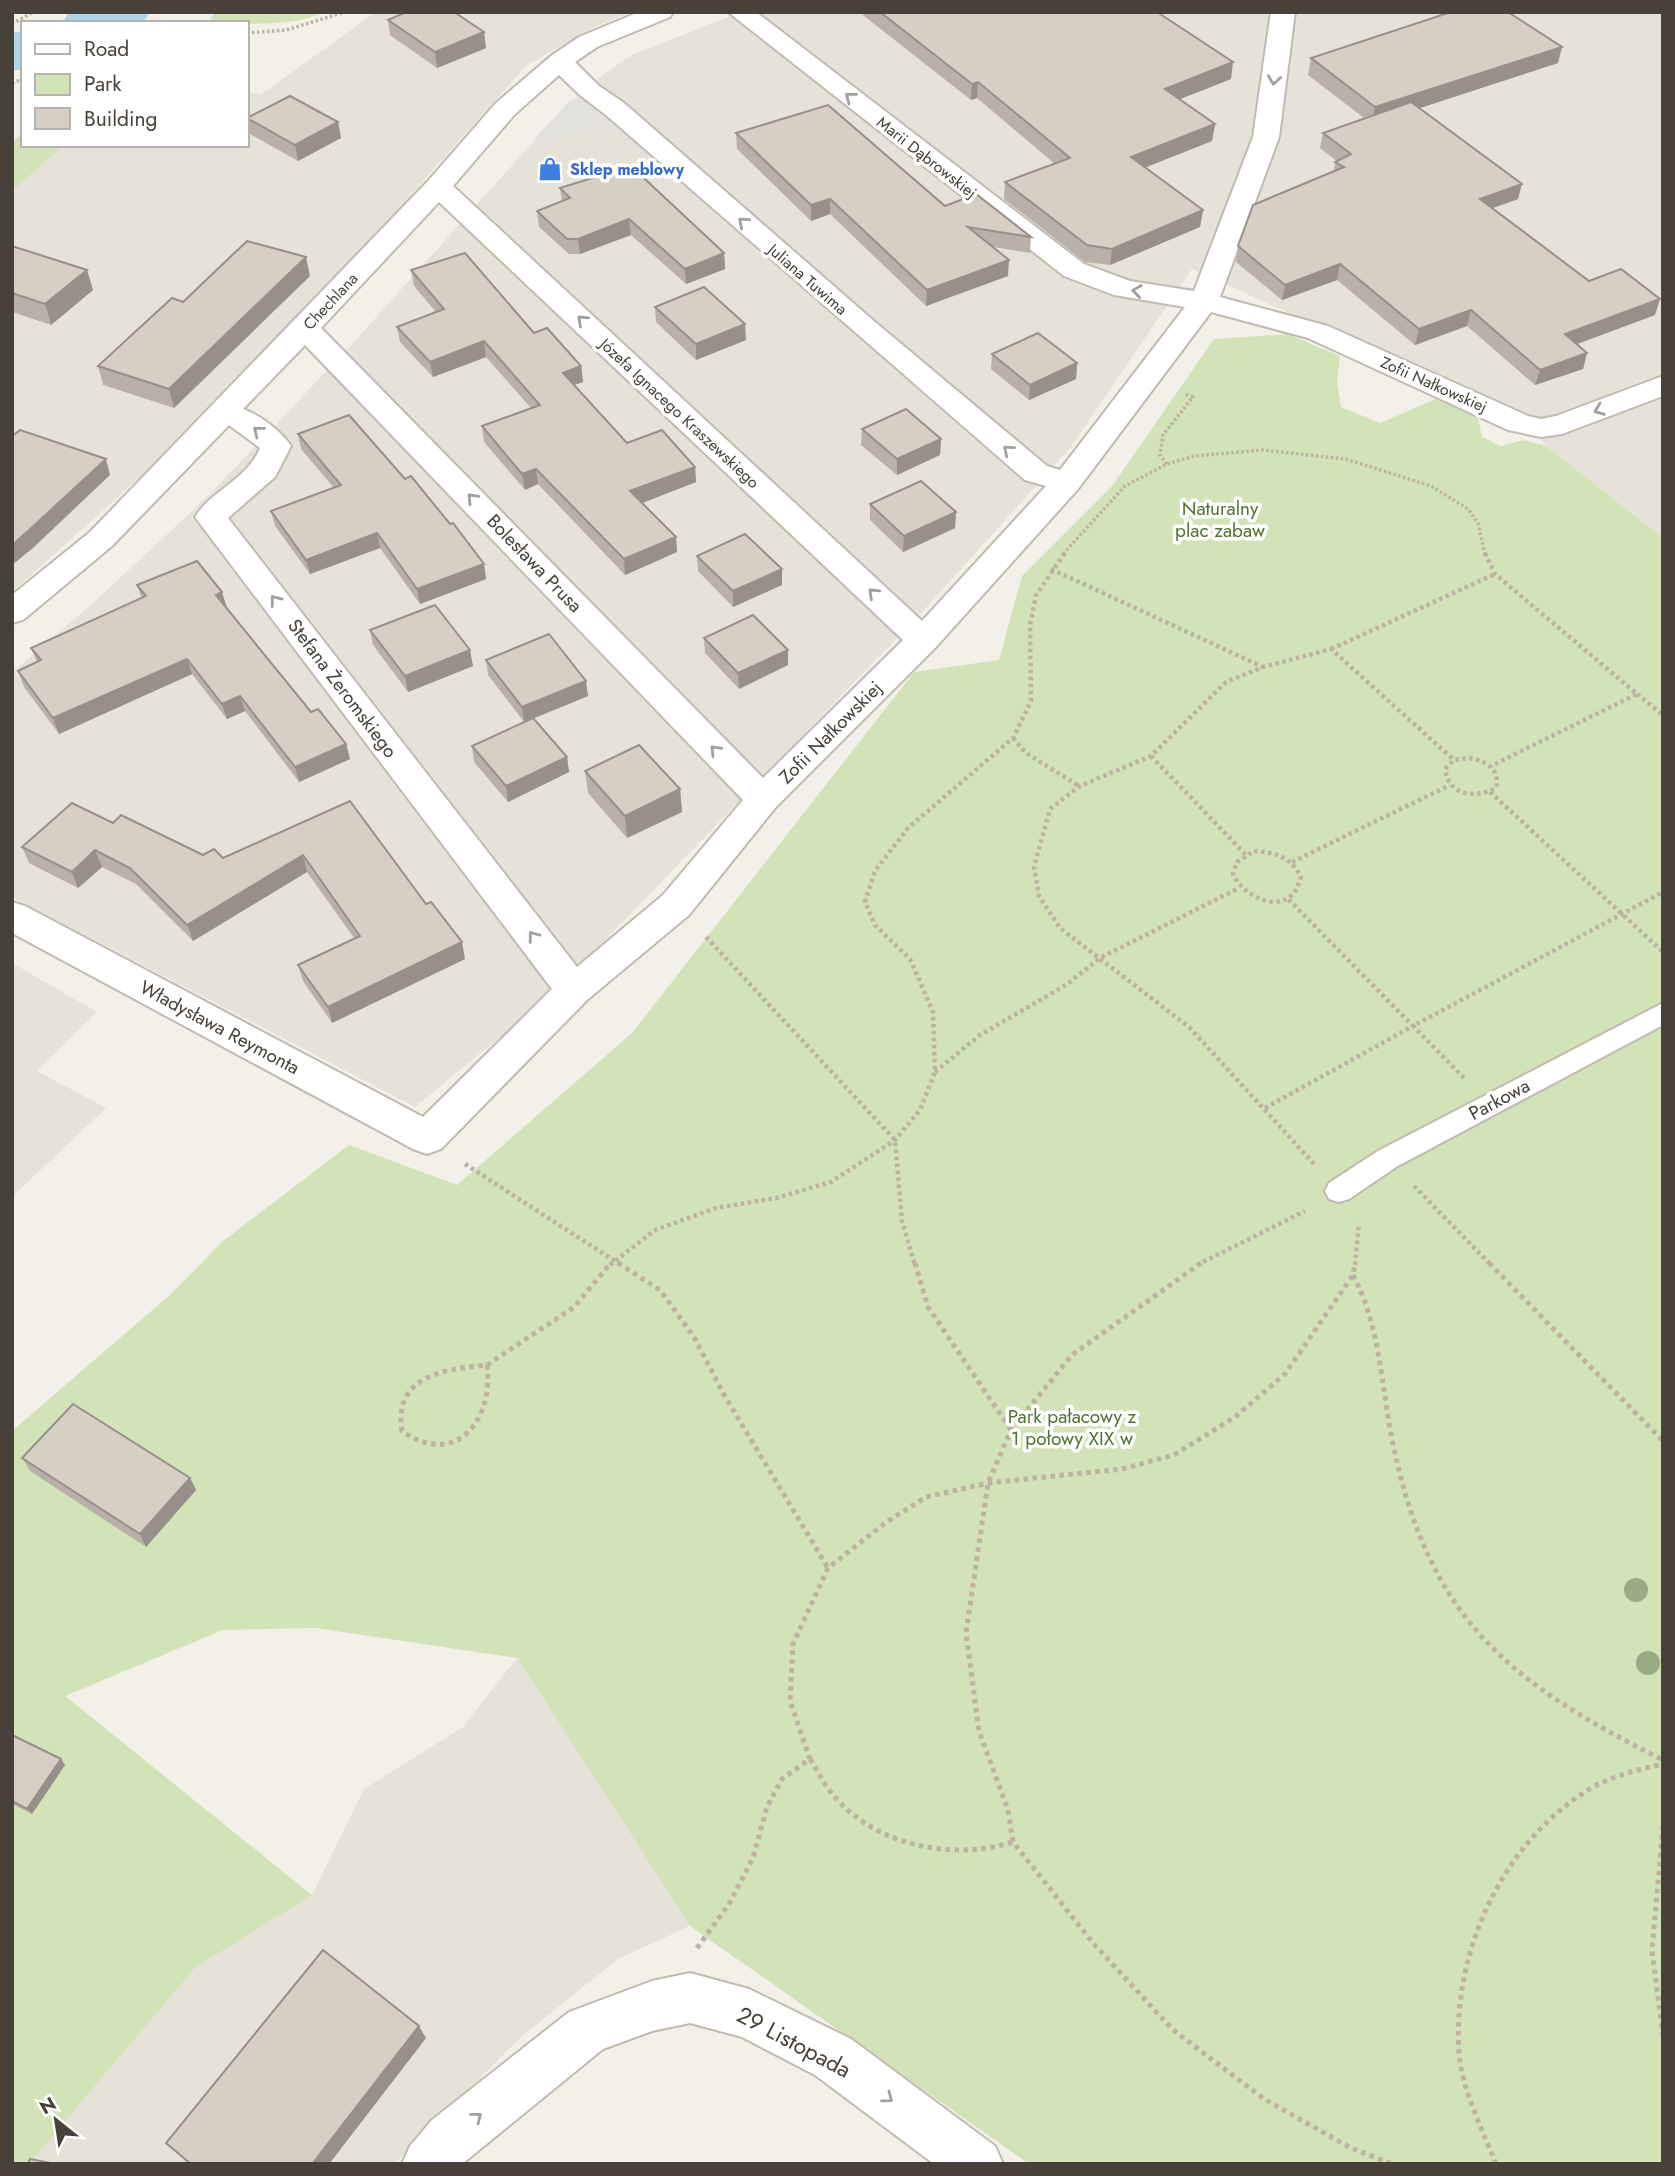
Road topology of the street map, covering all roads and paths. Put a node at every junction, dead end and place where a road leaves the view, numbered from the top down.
1 (33, 12) edge
2 (345, 12) edge
3 (661, 12) edge
4 (740, 12) edge
5 (1283, 12) edge
6 (12, 24) edge
7 (248, 33) edge
8 (560, 61) junction
9 (438, 187) junction
10 (1204, 301) junction
11 (305, 328) junction
12 (1663, 385) edge
13 (222, 412) junction
14 (1067, 482) junction
15 (1052, 569) junction
16 (1494, 575) junction
17 (12, 612) edge
18 (923, 640) junction
19 (1331, 649) junction
20 (1263, 667) junction
21 (1637, 694) junction
22 (1663, 715) edge
23 (1013, 738) junction
24 (1150, 756) junction
25 (1454, 760) junction
26 (1490, 766) junction
27 (1450, 785) junction
28 (1080, 786) junction
29 (1490, 792) junction
30 (762, 799) junction
31 (1246, 855) junction
32 (1292, 862) junction
33 (1239, 888) junction
34 (1663, 892) edge
35 (1287, 898) junction
36 (676, 905) junction
37 (1621, 913) junction
38 (12, 916) edge
39 (1663, 952) edge
40 (1100, 958) junction
41 (574, 990) junction
42 (1663, 1013) edge
43 (1413, 1026) junction
44 (935, 1072) junction
45 (1488, 1104) junction
46 (1265, 1108) junction
47 (427, 1138) junction
48 (895, 1140) junction
49 (1387, 1159) junction
50 (1339, 1191) junction
51 (1290, 1219) dead end
52 (615, 1259) junction
53 (1353, 1275) junction
54 (487, 1365) junction
55 (1011, 1430) junction
56 (1663, 1441) edge
57 (988, 1483) junction
58 (828, 1568) junction
59 (810, 1759) junction
60 (1663, 1762) edge
61 (1663, 1826) edge
62 (1013, 1842) junction
63 (690, 1998) junction
64 (1663, 2035) edge
65 (428, 2164) edge
66 (977, 2164) edge
67 (1392, 2164) edge
68 (1496, 2164) edge

1 - 6 path
2 - 7 path
3 - 8 street, Chechlana
10 -> 4 street, Marii Dąbrowskiej
5 -> 10 street, Zofii Nałkowskiej
8 - 9 street, Chechlana
14 -> 8 street, Juliana Tuwima
9 - 11 street, Chechlana
18 -> 9 street, Józefa Ignacego Kraszewskiego
12 -> 10 street, Zofii Nałkowskiej
10 - 14 street, Zofii Nałkowskiej
11 - 13 street, Chechlana
30 -> 11 street, Bolesława Prusa
13 - 17 street, Chechlana
41 -> 13 street, Stefana Żeromskiego
14 - 18 street, Zofii Nałkowskiej
15 - 16 path
15 - 20 path
15 - 23 path
16 - 19 path
16 - 21 path
18 - 30 street, Zofii Nałkowskiej
19 - 20 path
19 - 25 path
20 - 24 path
21 - 22 path
21 - 26 path
23 - 28 path
23 - 44 path
24 - 28 path
24 - 31 path
25 - 26 path
25 - 27 path
26 - 29 path
27 - 29 path
27 - 32 path
28 - 40 path
29 - 37 path
30 - 36 street, Zofii Nałkowskiej
31 - 32 path
31 - 33 path
32 - 35 path
33 - 35 path
33 - 40 path
34 - 37 path
35 - 43 path
36 - 41 street, Zofii Nałkowskiej
36 - 48 path
37 - 39 path
37 - 43 path
38 - 47 street, Władysława Reymonta
40 - 44 path
40 - 46 path
41 - 47 street, Zofii Nałkowskiej
42 - 45 lane, Parkowa
43 - 45 path
43 - 46 path
44 - 48 path
45 - 49 lane, Parkowa
46 - 50 path
47 - 52 path
48 - 52 path
48 - 55 path
49 - 50 lane, Parkowa
49 - 56 path
50 - 53 path
51 - 55 path
52 - 54 path
52 - 58 path
53 - 57 path
53 - 60 path
54 - 54 path
55 - 57 path
57 - 58 path
57 - 62 path
58 - 59 path
59 - 62 path
59 - 63 path
60 - 68 path
61 - 64 path
62 - 67 path
65 -> 63 street, 29 Listopada
63 -> 66 street, 29 Listopada

